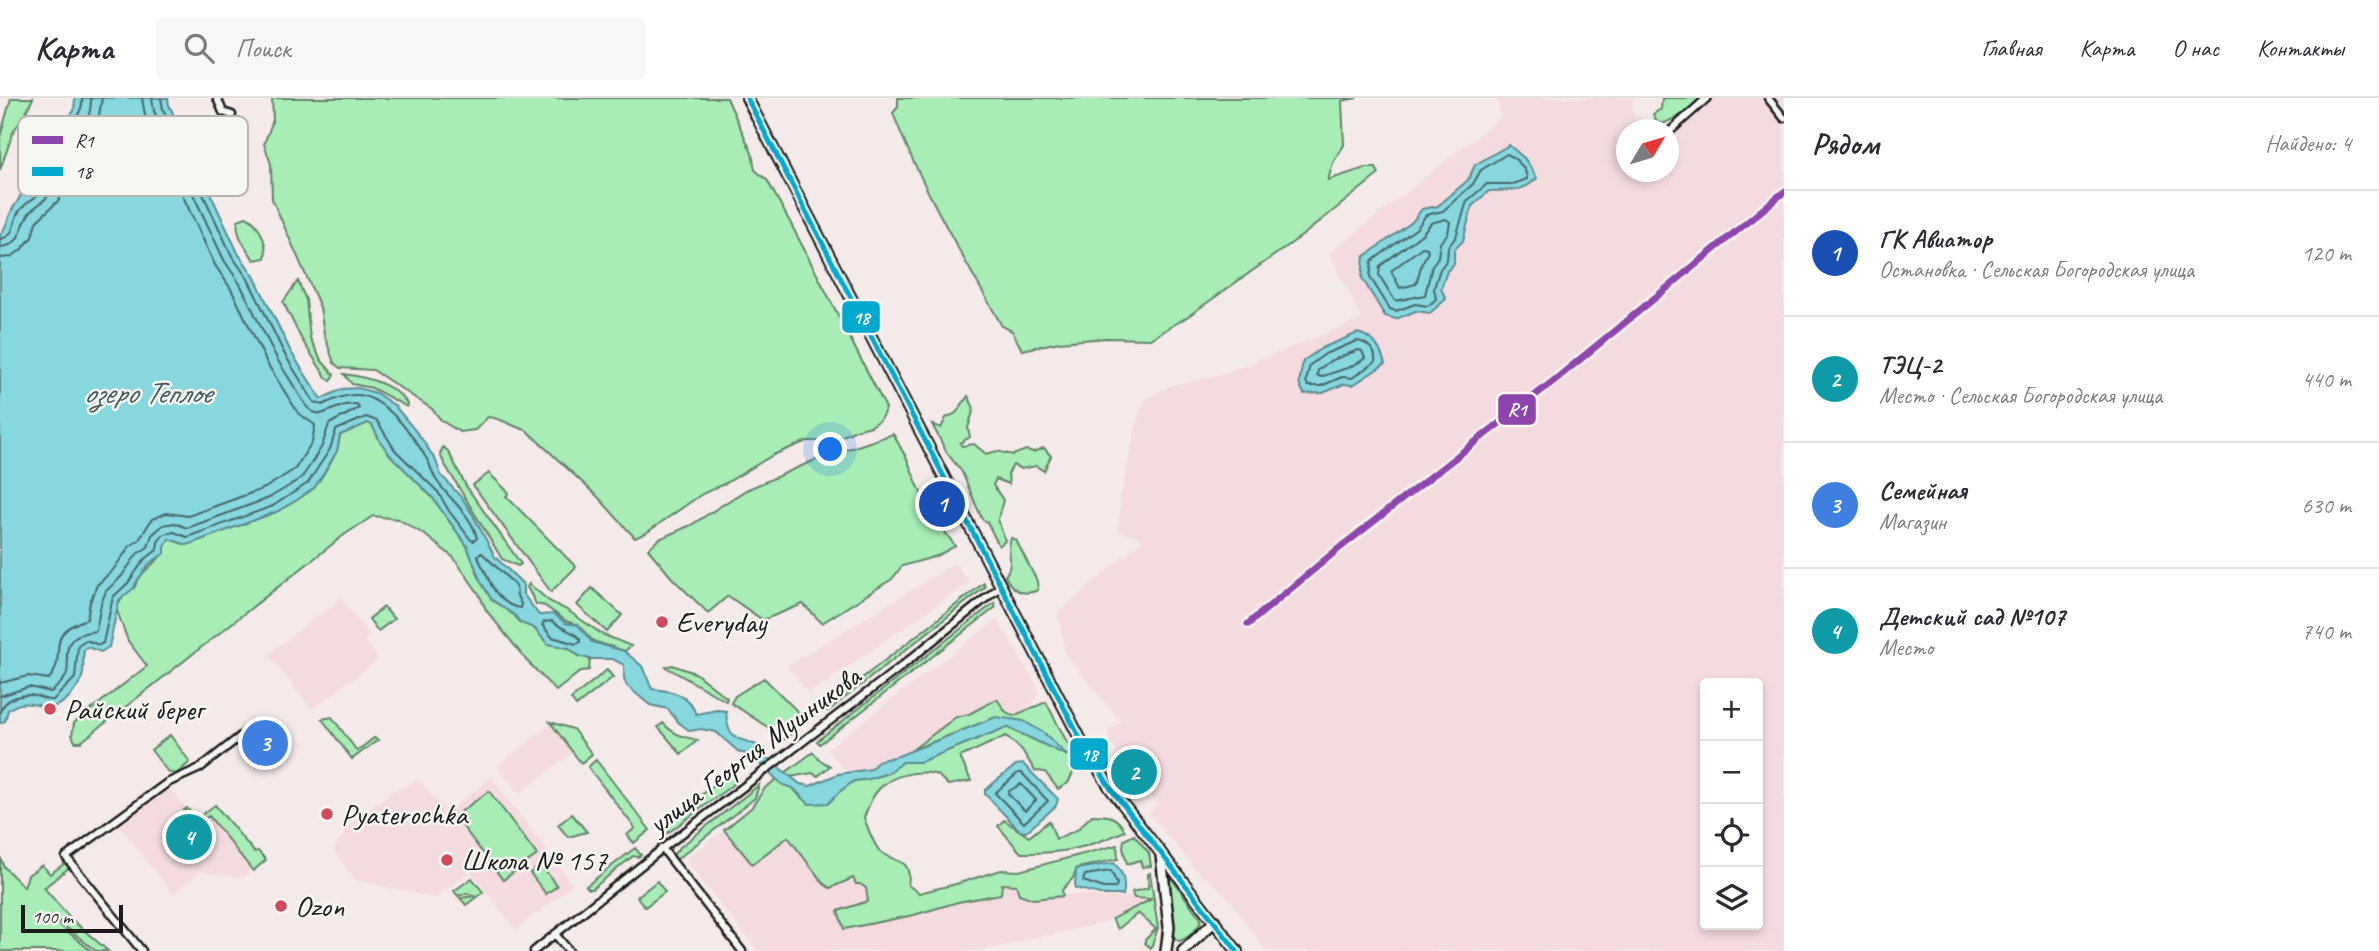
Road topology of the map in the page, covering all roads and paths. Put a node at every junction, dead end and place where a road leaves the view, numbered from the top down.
1 (217, 98) edge
2 (747, 98) edge
3 (1707, 98) edge
4 (1768, 98) edge
5 (232, 115) dead end
6 (1784, 118) edge
7 (1679, 123) edge
8 (1002, 586) junction
9 (247, 731) dead end
10 (662, 848) junction
11 (1160, 853) junction
12 (1215, 921) junction
13 (555, 934) junction
14 (142, 951) edge
15 (534, 951) edge
16 (569, 951) edge
17 (742, 951) edge
18 (1166, 951) edge
19 (1183, 951) edge
20 (1237, 951) edge

1 - 5 street
2 - 8 main road
3 - 7 street
4 - 6 street
8 - 10 street, улица Георгия Мушникова
8 - 11 main road
9 - 14 street
10 - 13 street, улица Георгия Мушникова
10 - 17 street
11 - 12 main road
11 - 18 main road
12 - 19 main road
12 - 20 main road
13 - 15 street, улица Георгия Мушникова
13 - 16 street

